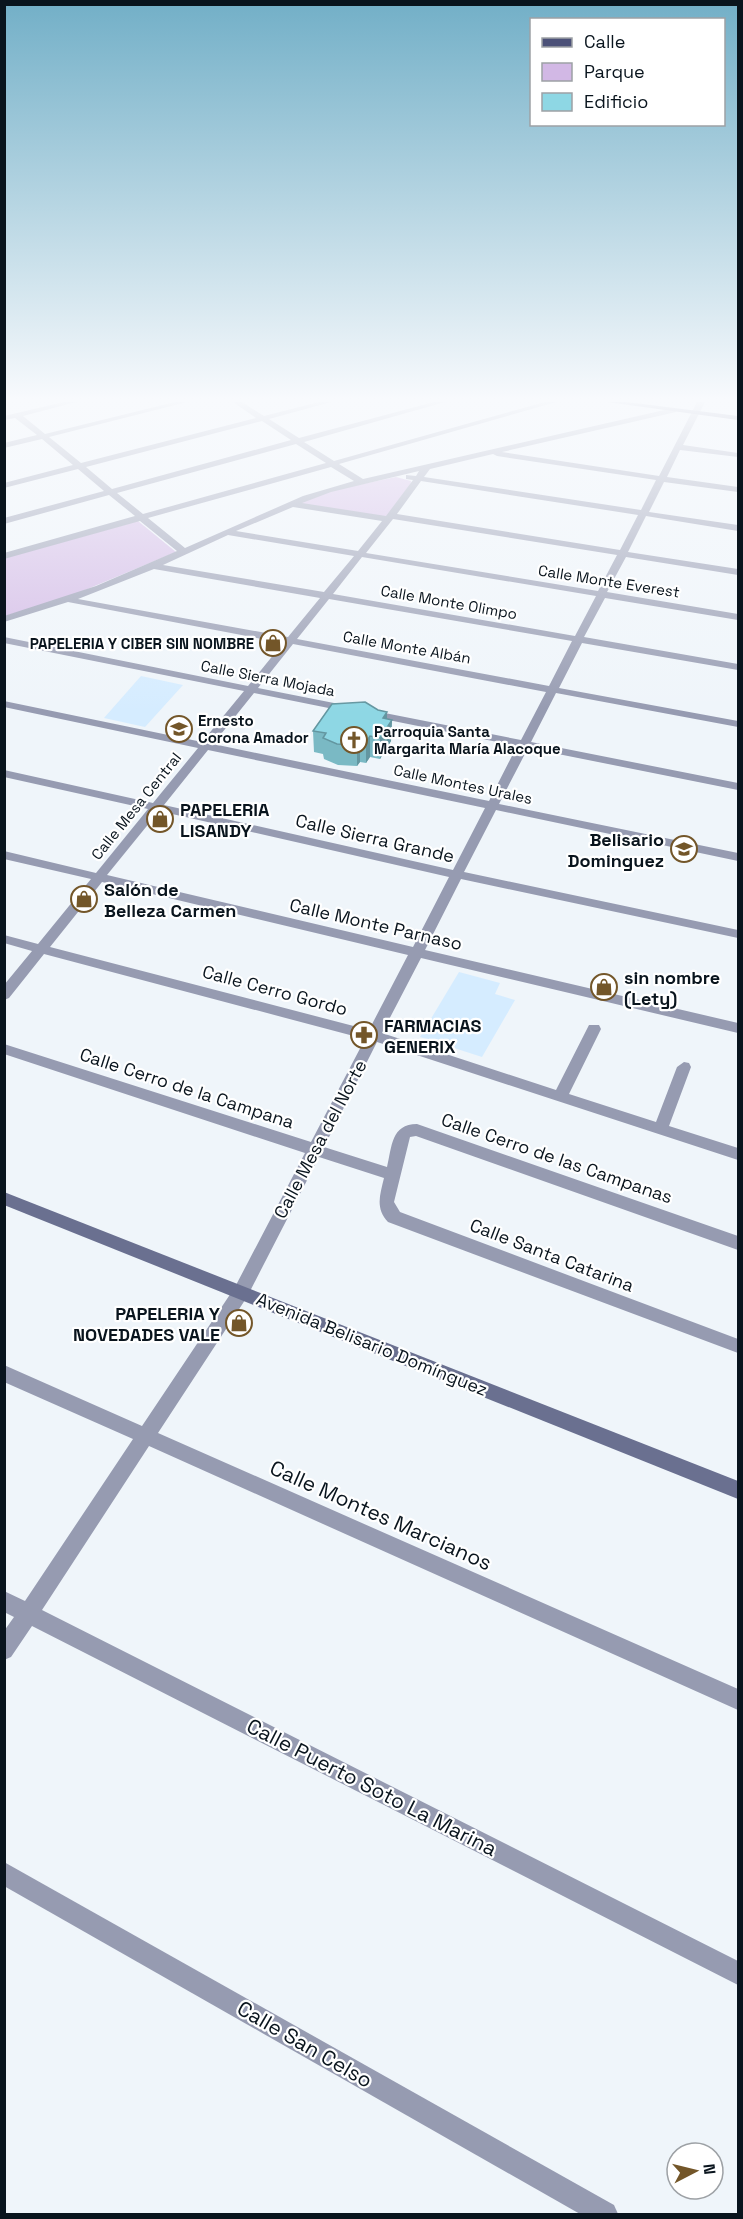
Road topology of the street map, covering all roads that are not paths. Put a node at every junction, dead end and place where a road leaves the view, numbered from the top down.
1 (59, 506) edge
2 (128, 506) edge
3 (183, 506) edge
4 (284, 506) edge
5 (308, 506) edge
6 (397, 506) edge
7 (589, 506) edge
8 (648, 506) edge
9 (644, 514) junction
10 (142, 517) junction
11 (389, 517) junction
12 (4, 520) edge
13 (738, 528) edge
14 (226, 532) junction
15 (184, 552) junction
16 (625, 553) junction
17 (357, 554) junction
18 (4, 556) edge
19 (154, 566) junction
20 (738, 572) edge
21 (603, 595) junction
22 (324, 596) junction
23 (70, 600) junction
24 (738, 617) edge
25 (4, 619) edge
26 (4, 640) edge
27 (289, 640) junction
28 (580, 640) junction
29 (738, 667) edge
30 (249, 690) junction
31 (554, 690) junction
32 (4, 704) edge
33 (738, 724) edge
34 (526, 745) junction
35 (204, 746) junction
36 (4, 773) edge
37 (738, 787) edge
38 (494, 806) junction
39 (154, 807) junction
40 (4, 855) edge
41 (738, 857) edge
42 (458, 875) junction
43 (99, 877) junction
44 (738, 934) edge
45 (4, 939) edge
46 (41, 949) junction
47 (417, 952) junction
48 (4, 995) edge
49 (738, 1028) edge
50 (594, 1029) dead end
51 (374, 1036) junction
52 (4, 1049) edge
53 (684, 1067) dead end
54 (561, 1095) junction
55 (661, 1128) junction
56 (313, 1149) junction
57 (738, 1154) edge
58 (393, 1175) junction
59 (4, 1198) edge
60 (738, 1243) edge
61 (241, 1292) junction
62 (738, 1346) edge
63 (4, 1373) edge
64 (146, 1436) junction
65 (738, 1490) edge
66 (4, 1601) edge
67 (28, 1613) junction
68 (4, 1650) edge
69 (738, 1700) edge
70 (4, 1873) edge
71 (738, 1973) edge
72 (605, 2214) edge

1 - 12 street
2 - 10 street
3 - 10 street
4 - 14 street
5 - 11 street
6 - 11 street, Calle Mesa Central
7 - 9 street
8 - 9 street, Calle Mesa del Norte
9 - 13 street
9 - 16 street, Calle Mesa del Norte
10 - 15 street
10 - 18 street
11 - 16 street
11 - 17 street, Calle Mesa Central
14 - 15 street
14 - 17 street, Calle Monte Everest
15 - 19 street
16 - 20 street
16 - 21 street, Calle Mesa del Norte
17 - 21 street, Calle Monte Everest
17 - 22 street, Calle Mesa Central
19 - 22 street, Calle Monte Olimpo
19 - 23 street
21 - 24 street, Calle Monte Everest
21 - 28 street, Calle Mesa del Norte
22 - 27 street, Calle Mesa Central
22 - 28 street, Calle Monte Olimpo
23 - 25 street
23 - 27 street, Calle Monte Albán
26 - 30 street, Calle Sierra Mojada
27 - 30 street, Calle Mesa Central
27 - 31 street, Calle Monte Albán
28 - 29 street, Calle Monte Olimpo
28 - 31 street, Calle Mesa del Norte
30 - 34 street, Calle Sierra Mojada
30 - 35 street, Calle Mesa Central
31 - 33 street, Calle Monte Albán
31 - 34 street, Calle Mesa del Norte
32 - 35 street, Calle Montes Urales
34 - 37 street, Calle Sierra Mojada
34 - 38 street, Calle Mesa del Norte
35 - 38 street, Calle Montes Urales
35 - 39 street, Calle Mesa Central
36 - 39 street, Calle Sierra Grande
38 - 41 street, Calle Montes Urales
38 - 42 street, Calle Mesa del Norte
39 - 42 street, Calle Sierra Grande
39 - 43 street, Calle Mesa Central
40 - 43 street, Calle Monte Parnaso
42 - 44 street, Calle Sierra Grande
42 - 47 street, Calle Mesa del Norte
43 - 46 street, Calle Mesa Central
43 - 47 street, Calle Monte Parnaso
45 - 46 street, Calle Cerro Gordo
46 - 48 street, Calle Mesa Central
46 - 51 street, Calle Cerro Gordo
47 - 49 street, Calle Monte Parnaso
47 - 51 street, Calle Mesa del Norte
50 - 54 street
51 - 54 street, Calle Cerro Gordo
51 - 56 street, Calle Mesa del Norte
52 - 56 street, Calle Cerro de la Campana
53 - 55 street
54 - 55 street, Calle Cerro Gordo
55 - 57 street, Calle Cerro Gordo
56 - 58 street, Calle Cerro de la Campana
56 - 61 street, Calle Mesa del Norte
58 - 60 street, Calle Cerro de las Campanas
58 - 62 street, Calle Santa Catarina
59 - 61 main road, Avenida Belisario Domínguez
61 - 64 street, Calle Mesa del Norte
61 - 65 main road, Avenida Belisario Domínguez
63 - 64 street, Calle Montes Marcianos
64 - 67 street, Calle Mesa del Norte
64 - 69 street, Calle Montes Marcianos
66 - 67 street, Calle Puerto Soto La Marina
67 - 68 street, Calle Mesa del Norte
67 - 71 street, Calle Puerto Soto La Marina
70 - 72 street, Calle San Celso

